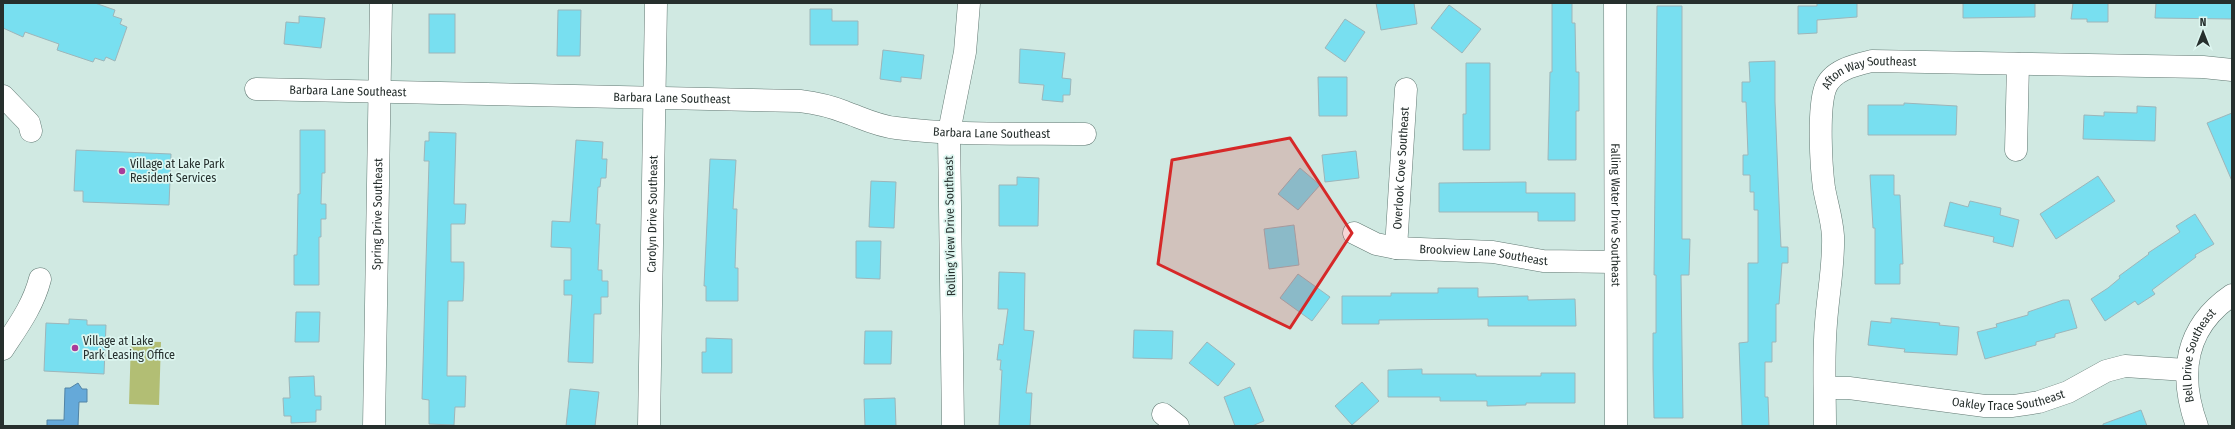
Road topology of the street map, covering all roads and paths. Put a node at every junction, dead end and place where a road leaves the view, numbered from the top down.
1 (381, 3) edge
2 (656, 3) edge
3 (969, 3) edge
4 (1615, 3) edge
5 (2018, 64) junction
6 (2232, 70) edge
7 (256, 89) dead end
8 (1406, 89) dead end
9 (379, 92) junction
10 (3, 96) edge
11 (653, 99) junction
12 (31, 131) dead end
13 (948, 132) junction
14 (1084, 134) dead end
15 (2016, 150) dead end
16 (1354, 233) dead end
17 (1396, 248) junction
18 (1615, 262) junction
19 (40, 280) dead end
20 (2232, 295) edge
21 (3, 349) edge
22 (2186, 370) junction
23 (1825, 388) junction
24 (374, 426) edge
25 (649, 426) edge
26 (953, 426) edge
27 (1616, 426) edge
28 (1825, 426) edge
29 (2197, 426) edge

1 - 9 street, Spring Drive Southeast
2 - 11 street, Carolyn Drive Southeast
3 - 13 street, Rolling View Drive Southeast
4 - 18 street, Falling Water Drive Southeast
5 - 6 street, Afton Way Southeast
5 - 15 street
5 - 23 street, Afton Way Southeast
7 - 9 street, Barbara Lane Southeast
8 - 17 street, Overlook Cove Southeast
9 - 11 street, Barbara Lane Southeast
9 - 24 street, Spring Drive Southeast
10 - 12 street
11 - 13 street, Barbara Lane Southeast
11 - 25 street, Carolyn Drive Southeast
13 - 14 street, Barbara Lane Southeast
13 - 26 street, Rolling View Drive Southeast
16 - 17 street, Brookview Lane Southeast
17 - 18 street, Brookview Lane Southeast
18 - 27 street, Falling Water Drive Southeast
19 - 21 street
20 - 22 street, Bell Drive Southeast
22 - 23 street, Oakley Trace Southeast
22 - 29 street, Bell Drive Southeast
23 - 28 street, Afton Way Southeast

